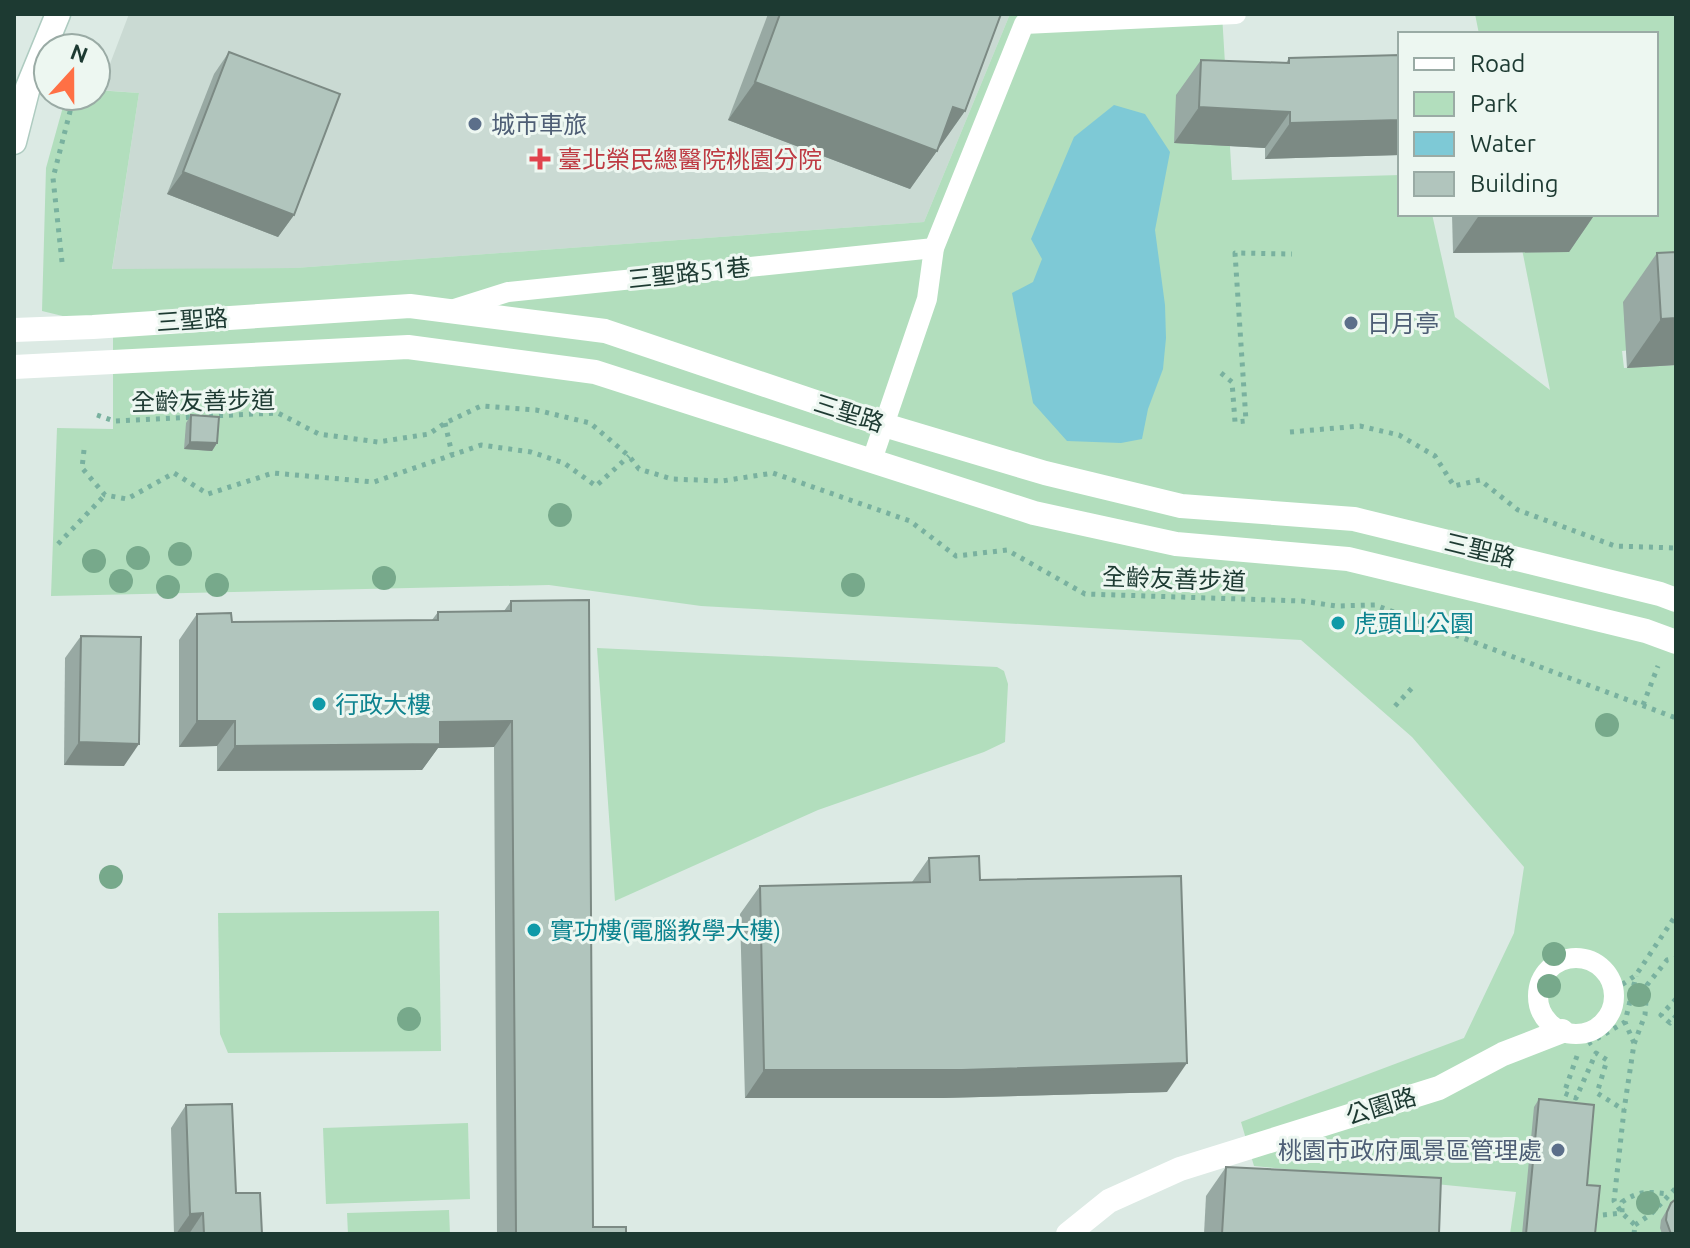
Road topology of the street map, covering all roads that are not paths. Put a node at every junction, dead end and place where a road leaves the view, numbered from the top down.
1 (58, 14) edge
2 (1236, 14) edge
3 (14, 142) edge
4 (934, 248) junction
5 (446, 311) junction
6 (14, 330) edge
7 (14, 367) edge
8 (884, 425) junction
9 (872, 460) junction
10 (1676, 600) edge
11 (1676, 642) edge
12 (1562, 1031) junction
13 (1068, 1234) edge

1 - 3 street
2 - 4 lane
4 - 5 lane, 三聖路51巷
4 - 8 lane
5 - 6 street, 三聖路
5 - 8 street, 三聖路
7 - 9 street, 三聖路
8 - 9 lane
8 - 10 street, 三聖路
9 - 11 street, 三聖路
12 - 12 lane, 公園路
12 - 13 street, 公園路

